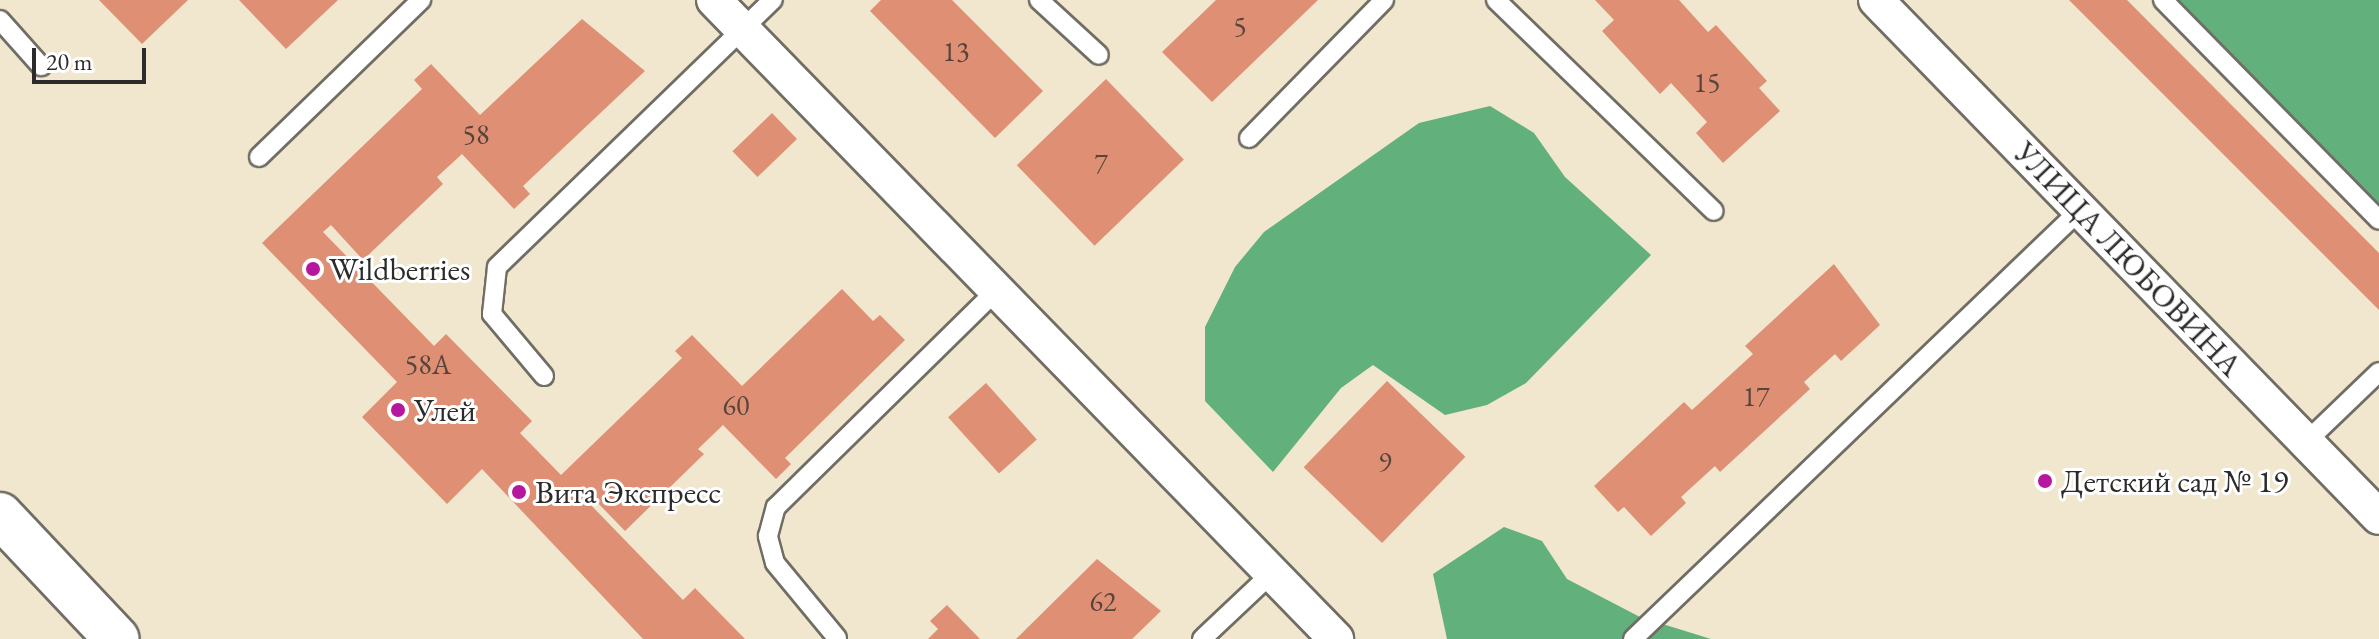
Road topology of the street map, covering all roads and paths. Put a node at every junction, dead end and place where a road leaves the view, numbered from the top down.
1 (421, 0) edge
2 (714, 0) edge
3 (773, 0) edge
4 (1039, 0) edge
5 (1384, 0) edge
6 (1496, 0) edge
7 (2163, 0) edge
8 (1884, 3) edge
9 (0, 20) edge
10 (743, 30) junction
11 (1099, 55) dead end
12 (41, 66) dead end
13 (1249, 138) dead end
14 (259, 157) dead end
15 (2080, 210) junction
16 (1714, 211) dead end
17 (2379, 220) edge
18 (998, 289) junction
19 (2379, 372) edge
20 (544, 376) dead end
21 (2306, 442) junction
22 (0, 515) edge
23 (2379, 517) edge
24 (1272, 573) junction
25 (837, 638) edge
26 (117, 639) edge
27 (1202, 639) edge
28 (1336, 639) edge
29 (1633, 639) edge

1 - 14 lane
2 - 10 street
3 - 10 lane
4 - 11 lane
5 - 13 lane
6 - 16 lane
7 - 17 lane
8 - 15 street, УЛИЦА ЛЮБОВИНА
9 - 12 lane
10 - 18 street
10 - 20 lane
15 - 21 street, УЛИЦА ЛЮБОВИНА
15 - 29 lane
18 - 24 street
18 - 25 lane
19 - 21 lane
21 - 23 street, УЛИЦА ЛЮБОВИНА
22 - 26 main road
24 - 27 lane
24 - 28 street

